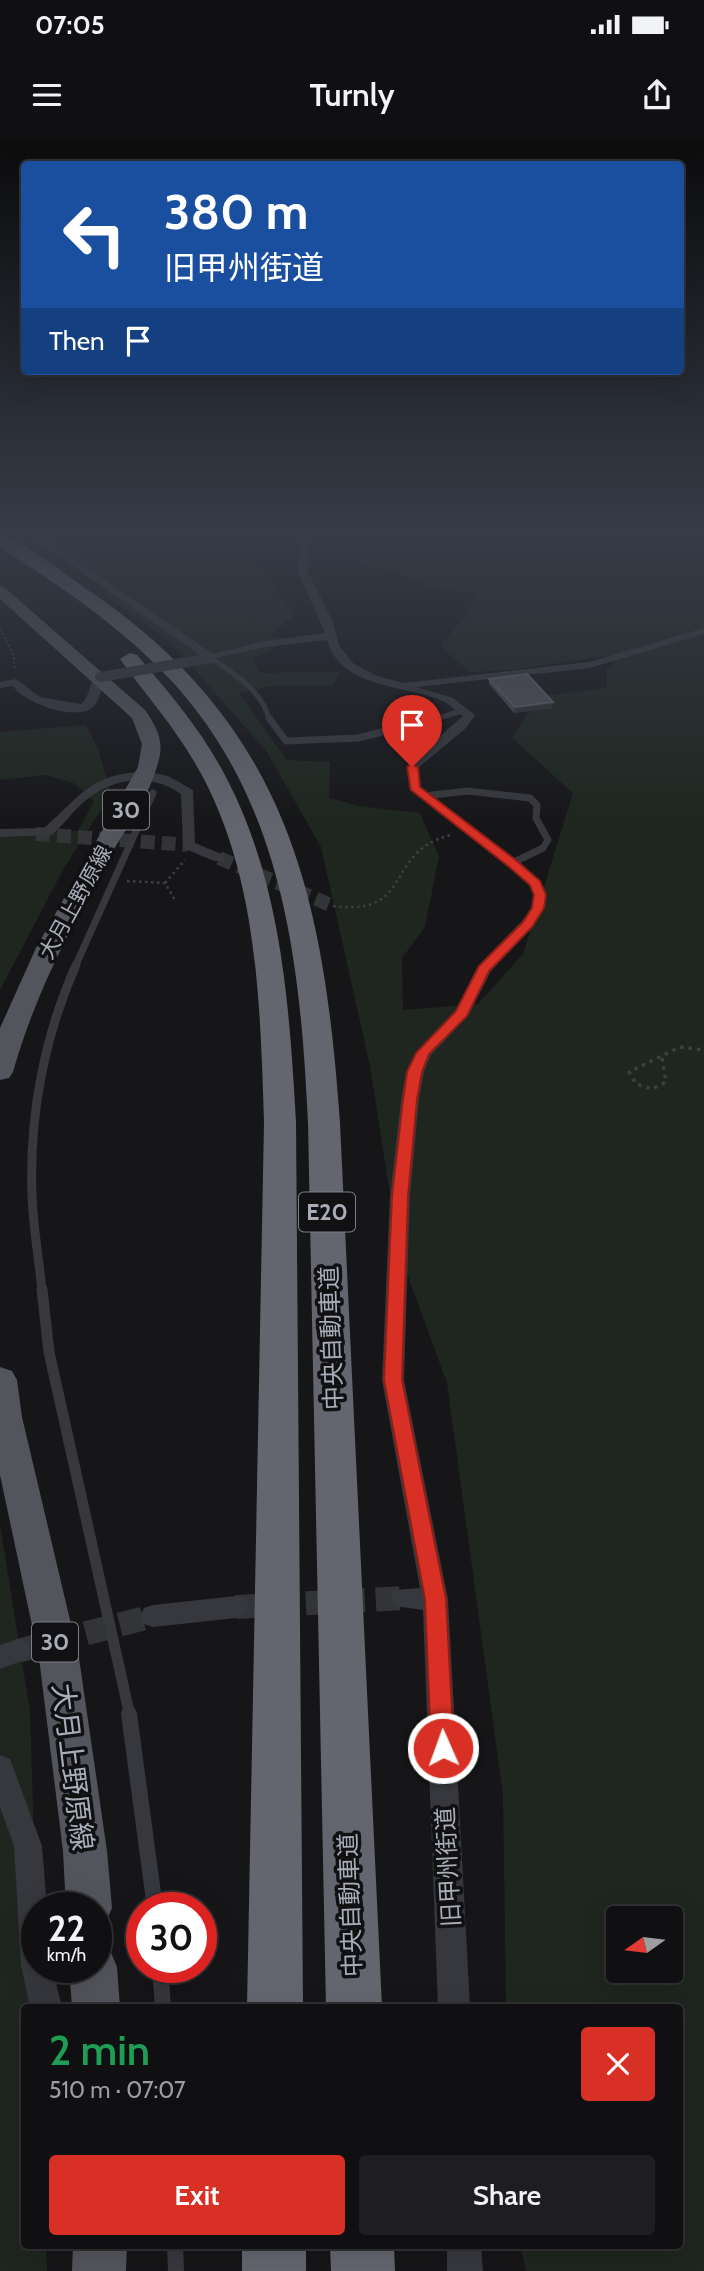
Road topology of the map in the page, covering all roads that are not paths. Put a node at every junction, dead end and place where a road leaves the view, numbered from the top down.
1 (45, 629) edge
2 (97, 629) edge
3 (127, 629) edge
4 (176, 629) edge
5 (329, 629) edge
6 (704, 631) edge
7 (330, 636) junction
8 (211, 658) junction
9 (100, 677) junction
10 (0, 685) edge
11 (405, 685) junction
12 (464, 710) junction
13 (149, 784) junction
14 (424, 796) junction
15 (0, 833) edge
16 (219, 858) tunnel mouth
17 (512, 863) junction
18 (0, 1072) edge
19 (0, 1380) edge
20 (404, 1598) tunnel mouth
21 (435, 1599) junction
22 (236, 1607) tunnel mouth
23 (153, 1616) tunnel mouth
24 (0, 1768) edge
25 (88, 1892) edge
26 (153, 1892) edge
27 (94, 1983) edge
28 (161, 1983) edge
29 (45, 2004) edge
30 (96, 2004) edge
31 (163, 2004) edge
32 (275, 2004) edge
33 (354, 2004) edge
34 (454, 2004) edge
35 (100, 2249) edge
36 (175, 2249) edge
37 (274, 2249) edge
38 (362, 2249) edge
39 (464, 2249) edge
40 (99, 2271) edge
41 (176, 2271) edge
42 (274, 2271) edge
43 (363, 2271) edge
44 (466, 2271) edge

1 - 9 main road, 大月上野原線 / 30
2 - 32 highway, 中央自動車道 / E20
3 - 33 highway, 中央自動車道 / E20
4 - 8 street
5 - 7 street
6 - 11 street
7 - 8 street
7 - 11 street
8 - 9 street, bridge
8 - 12 lane
9 - 10 street
9 - 13 main road, 大月上野原線 / 30
11 - 12 street
12 - 14 street
13 - 15 street
13 - 16 street
13 - 18 main road, 大月上野原線 / 30
13 - 26 lane
14 - 17 street, 旧甲州街道
14 - 17 lane
17 - 21 street, 旧甲州街道
19 - 25 main road, 大月上野原線 / 30
20 - 21 street
21 - 34 street, 旧甲州街道
22 - 23 street
24 - 29 street
27 - 30 main road
28 - 31 lane
35 - 40 main road
36 - 41 lane
37 - 42 highway
38 - 43 highway
39 - 44 street

